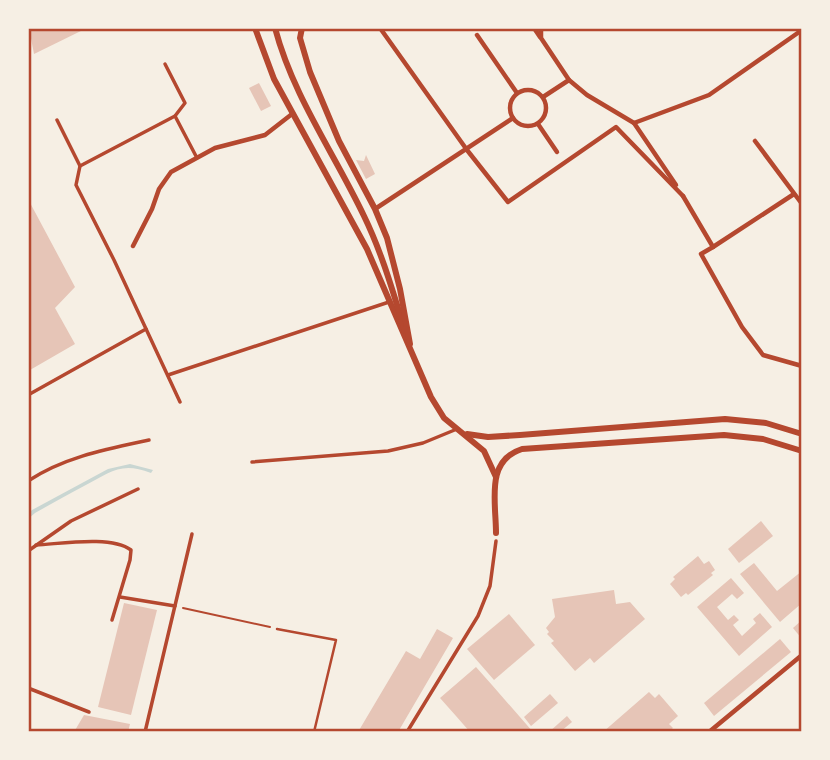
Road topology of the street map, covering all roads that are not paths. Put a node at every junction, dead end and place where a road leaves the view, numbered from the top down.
1 (256, 28) edge
2 (275, 28) edge
3 (303, 28) edge
4 (380, 28) edge
5 (534, 28) edge
6 (541, 28) edge
7 (802, 30) edge
8 (477, 35) dead end
9 (541, 37) junction
10 (165, 64) dead end
11 (569, 80) junction
12 (517, 93) junction
13 (543, 97) junction
14 (292, 114) junction
15 (175, 116) junction
16 (513, 118) junction
17 (57, 120) dead end
18 (634, 123) junction
19 (538, 124) junction
20 (755, 141) dead end
21 (467, 150) junction
22 (557, 152) dead end
23 (197, 158) junction
24 (80, 166) junction
25 (794, 194) junction
26 (683, 196) junction
27 (802, 204) edge
28 (375, 209) junction
29 (133, 246) dead end
30 (713, 247) junction
31 (389, 302) junction
32 (146, 329) junction
33 (802, 366) edge
34 (417, 370) junction
35 (168, 375) junction
36 (28, 395) edge
37 (180, 402) dead end
38 (457, 429) junction
39 (802, 434) edge
40 (149, 440) dead end
41 (802, 451) edge
42 (253, 462) dead end
43 (496, 477) junction
44 (28, 481) edge
45 (138, 489) dead end
46 (496, 533) dead end
47 (192, 534) dead end
48 (496, 541) dead end
49 (36, 545) junction
50 (28, 551) edge
51 (120, 597) junction
52 (175, 606) junction
53 (112, 620) dead end
54 (277, 629) road end
55 (802, 655) edge
56 (28, 688) edge
57 (89, 712) dead end
58 (145, 732) edge
59 (314, 732) edge
60 (407, 732) edge
61 (709, 732) edge

1 - 14 main road
2 - 34 main road
3 - 28 main road
4 - 21 street
5 - 9 street
6 - 9 street
7 - 18 street
8 - 12 street
9 - 11 street
10 - 15 street
11 - 13 street
11 - 18 street
12 - 13 street
12 - 16 street
13 - 19 street
14 - 23 street
14 - 31 main road
15 - 23 street
15 - 24 street
16 - 19 street
16 - 21 street
17 - 24 street
18 - 26 street
19 - 22 street
20 - 25 street
21 - 26 street
21 - 28 street
23 - 29 street
24 - 32 street
25 - 27 street
25 - 30 street
26 - 30 street
28 - 34 main road
30 - 33 street
31 - 34 main road
31 - 35 street
32 - 35 street
32 - 36 street
34 - 38 main road
35 - 37 street
38 - 39 main road
38 - 42 street
38 - 43 main road
40 - 44 street
41 - 43 main road
43 - 46 main road
45 - 49 street
47 - 52 street
48 - 60 street
49 - 50 street
49 - 51 street
51 - 52 street
51 - 53 street
52 - 58 street
54 - 59 lane
55 - 61 street
56 - 57 street

